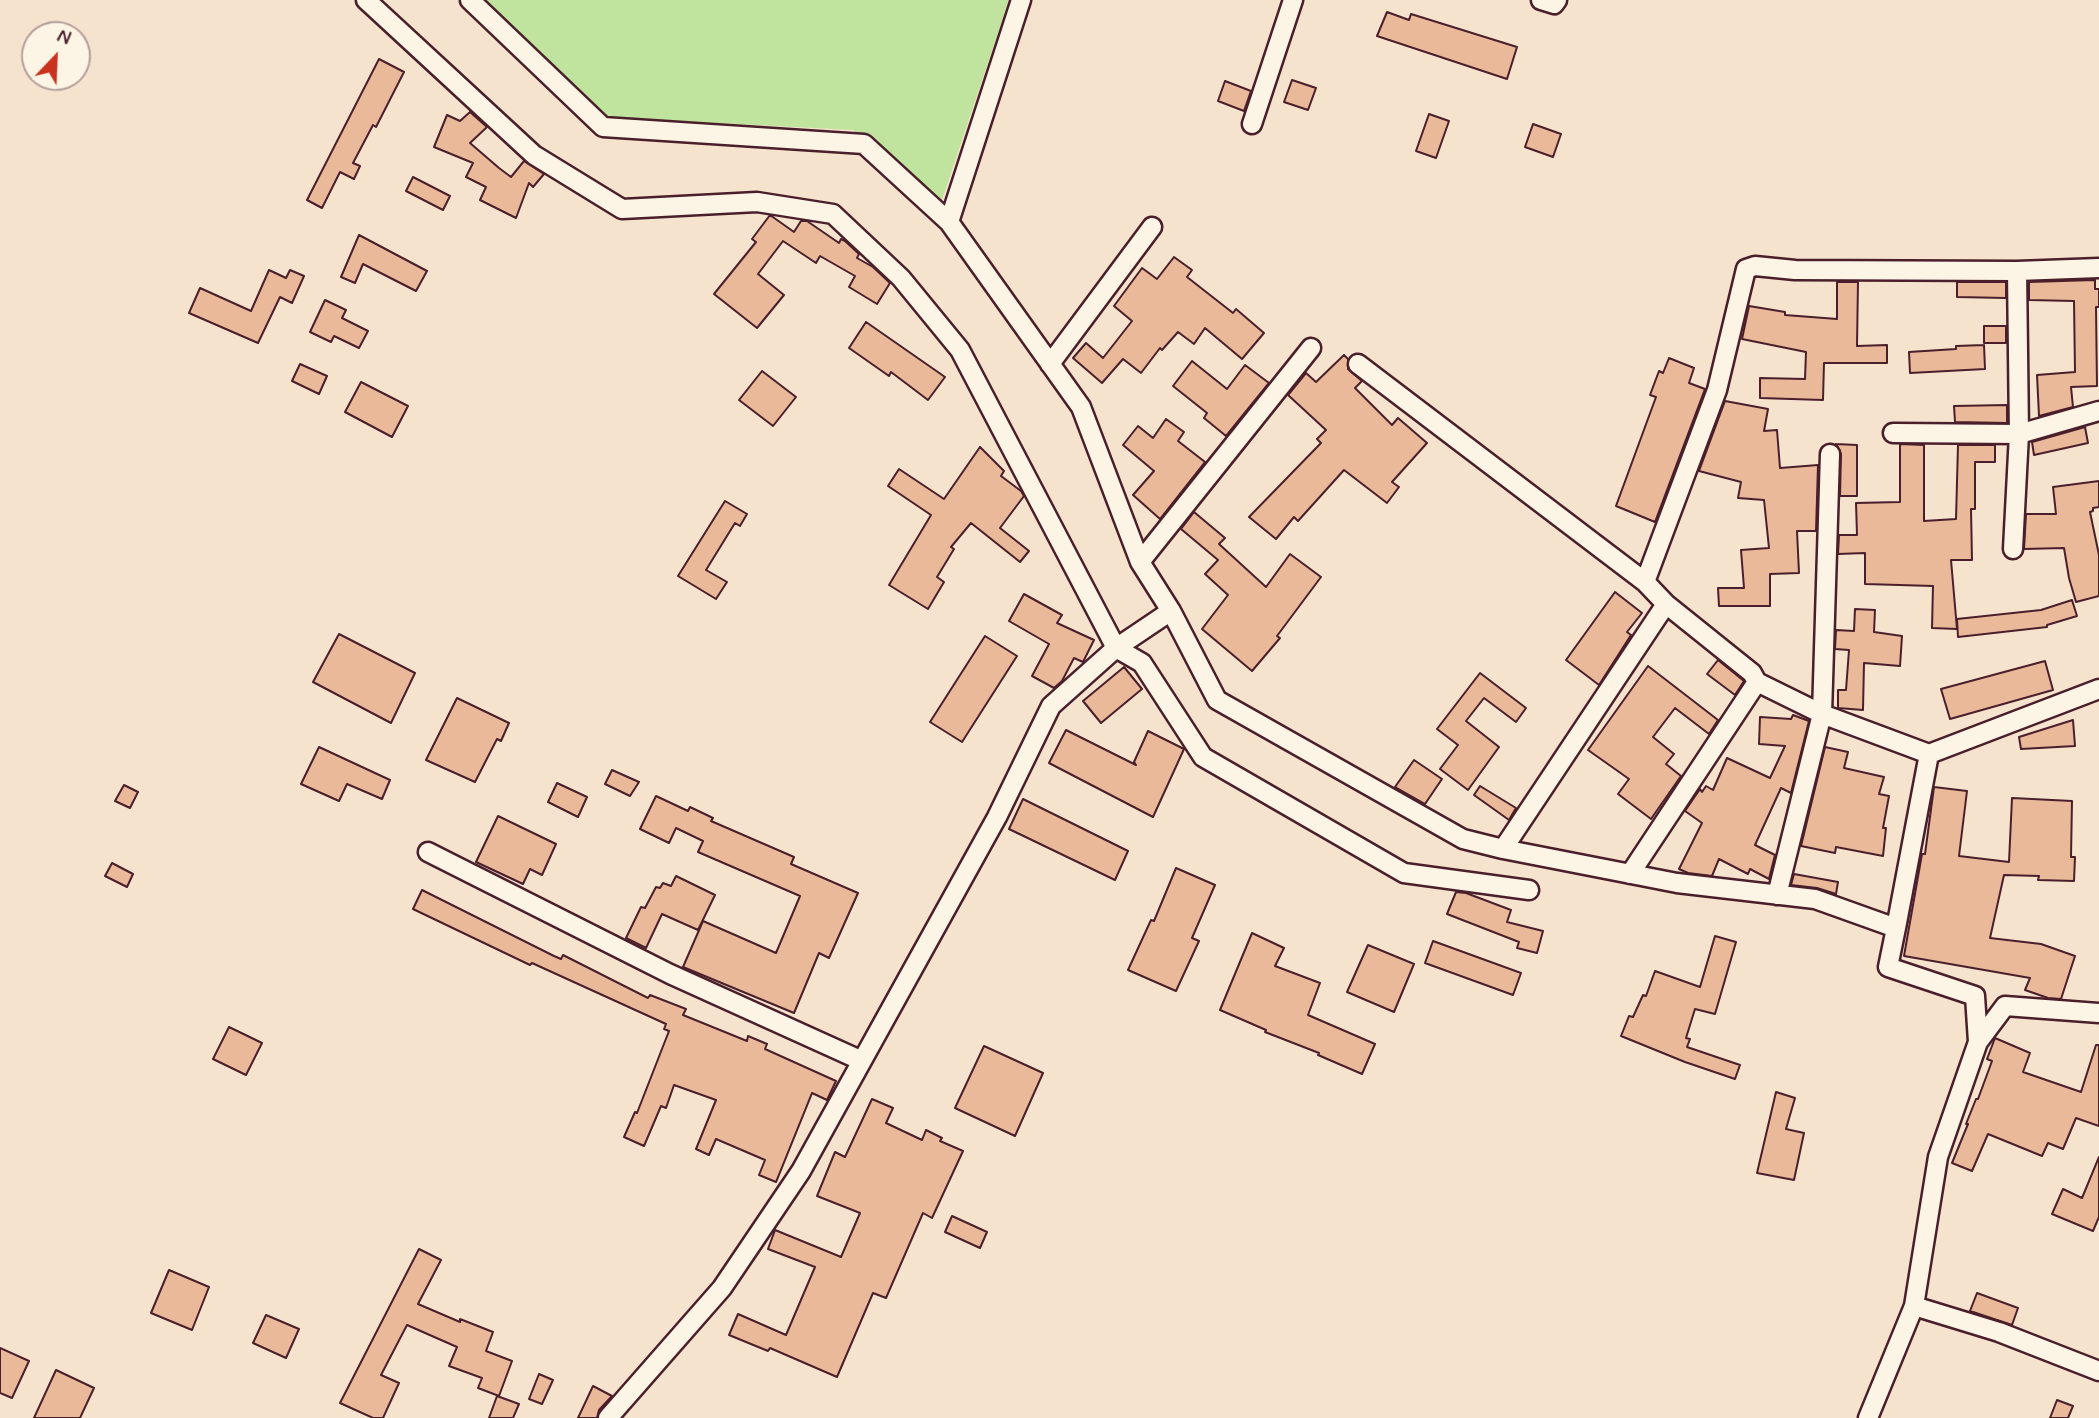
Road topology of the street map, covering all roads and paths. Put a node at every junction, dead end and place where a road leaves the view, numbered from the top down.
1 (366, 0) edge
2 (470, 0) edge
3 (1021, 0) edge
4 (1293, 0) edge
5 (1541, 0) edge
6 (1557, 0) edge
7 (1252, 124) dead end
8 (949, 222) junction
9 (1153, 227) dead end
10 (2099, 268) edge
11 (2017, 271) junction
12 (1311, 348) dead end
13 (1050, 364) junction
14 (1358, 364) dead end
15 (2099, 411) edge
16 (1893, 433) dead end
17 (2020, 434) junction
18 (1830, 454) dead end
19 (2013, 549) dead end
20 (1140, 562) junction
21 (1645, 582) junction
22 (1666, 604) junction
23 (1171, 611) junction
24 (1116, 648) junction
25 (1757, 682) junction
26 (2099, 689) edge
27 (1822, 714) junction
28 (1929, 754) junction
29 (1503, 849) junction
30 (428, 852) dead end
31 (1630, 874) junction
32 (1529, 890) dead end
33 (1777, 895) junction
34 (1896, 928) junction
35 (2099, 1013) edge
36 (1978, 1042) junction
37 (860, 1060) junction
38 (1914, 1306) junction
39 (2099, 1371) edge
40 (608, 1418) edge
41 (1868, 1418) edge

1 - 24 street
2 - 8 street
3 - 8 street
4 - 7 street
5 - 6 street
8 - 13 street
9 - 13 street
10 - 11 street
11 - 17 street
11 - 21 street
12 - 20 street
13 - 20 street
14 - 21 street
15 - 17 street
16 - 17 street
17 - 19 street
18 - 27 street
20 - 23 street
21 - 22 street
22 - 25 street
22 - 29 street
23 - 24 street
23 - 29 street
24 - 32 street
24 - 37 street
25 - 27 street
25 - 31 street
26 - 28 street
27 - 28 street
27 - 33 street
28 - 34 street
29 - 31 street
30 - 37 street
31 - 33 street
33 - 34 street
34 - 36 street
35 - 36 street
36 - 38 street
37 - 40 street
38 - 39 street
38 - 41 street

